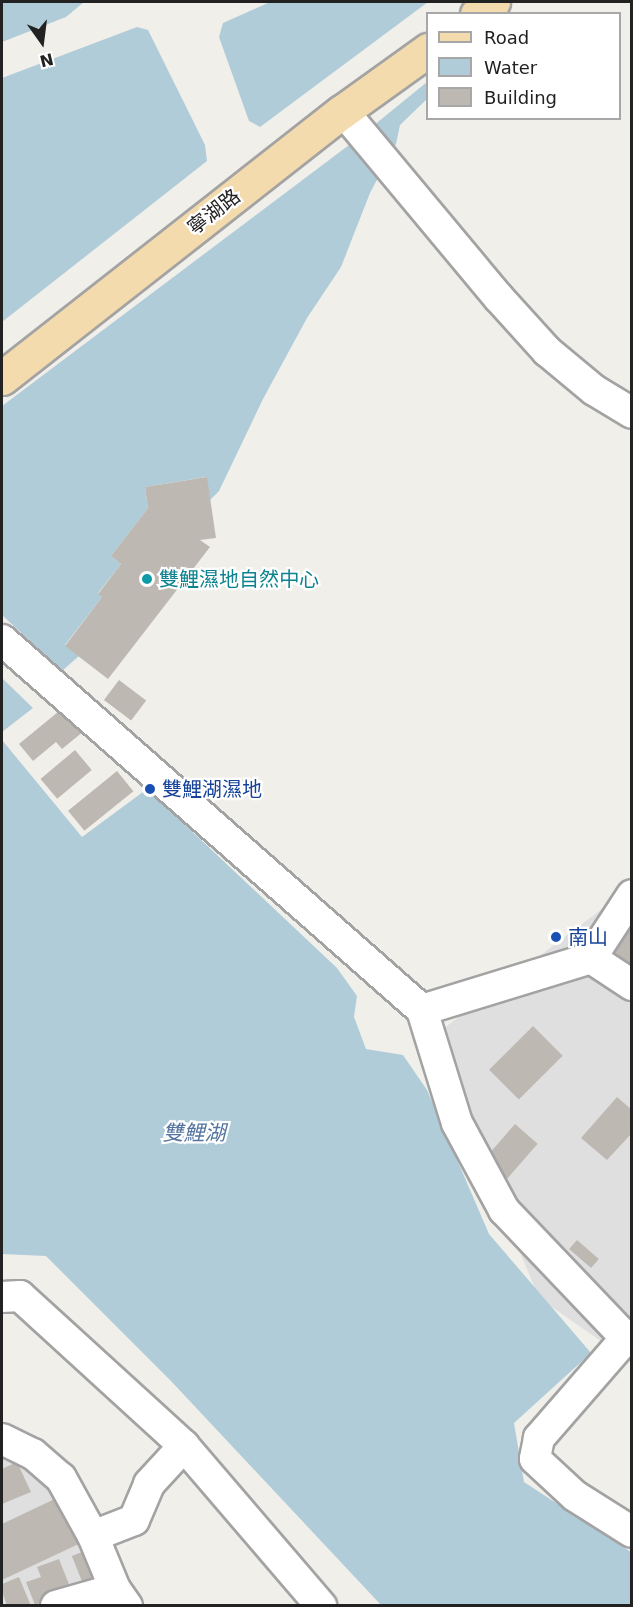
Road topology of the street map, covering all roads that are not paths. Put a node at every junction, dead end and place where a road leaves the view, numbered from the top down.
1 (493, 2) edge
2 (480, 12) edge
3 (426, 52) edge
4 (352, 121) junction
5 (2, 378) edge
6 (632, 413) edge
7 (2, 640) edge
8 (632, 895) edge
9 (591, 958) junction
10 (632, 985) edge
11 (422, 1010) junction
12 (2, 1297) edge
13 (629, 1341) edge
14 (2, 1439) edge
15 (184, 1446) junction
16 (632, 1532) edge
17 (93, 1536) junction
18 (121, 1597) edge
19 (56, 1605) edge
20 (321, 1605) edge

1 - 2 main road
3 - 4 main road, 寧湖路
4 - 5 main road, 寧湖路
4 - 6 street
7 - 11 street
8 - 9 street
9 - 10 street
9 - 11 street
11 - 13 street
12 - 15 street
13 - 16 street
14 - 17 street
15 - 17 street
15 - 20 street
17 - 18 street
18 - 19 street

